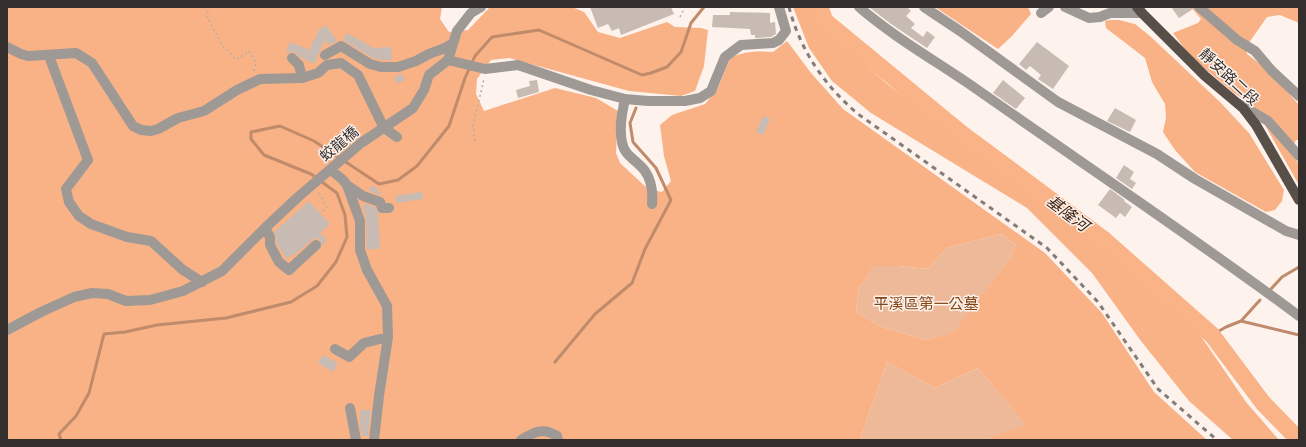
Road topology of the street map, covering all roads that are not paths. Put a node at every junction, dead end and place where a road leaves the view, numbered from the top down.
1 (481, 7) edge
2 (779, 7) edge
3 (858, 7) edge
4 (924, 7) edge
5 (1066, 7) edge
6 (1199, 7) edge
7 (1137, 9) edge
8 (453, 43) junction
9 (7, 47) edge
10 (353, 53) junction
11 (324, 55) dead end
12 (48, 56) junction
13 (292, 58) dead end
14 (448, 60) junction
15 (344, 65) junction
16 (302, 78) junction
17 (1299, 96) edge
18 (625, 99) junction
19 (1236, 102) junction
20 (384, 128) junction
21 (397, 137) dead end
22 (1299, 156) edge
23 (331, 170) junction
24 (347, 184) junction
25 (1299, 200) edge
26 (652, 204) dead end
27 (389, 208) dead end
28 (265, 228) junction
29 (1299, 235) edge
30 (316, 245) dead end
31 (202, 282) junction
32 (1299, 316) edge
33 (7, 330) edge
34 (388, 337) junction
35 (335, 349) dead end
36 (350, 408) dead end
37 (356, 440) edge
38 (374, 440) edge
39 (521, 440) edge
40 (558, 440) edge

1 - 8 street
2 - 18 street
3 - 32 street
4 - 29 street
5 - 7 street
6 - 17 street
7 - 19 main road, 靜安路二段
8 - 10 street
8 - 14 street
9 - 12 street
10 - 11 street
10 - 15 street
12 - 16 street
12 - 31 street
13 - 16 street
14 - 18 street
14 - 20 street, 蛟龍橋
15 - 16 street
15 - 20 street
18 - 26 street
19 - 22 street
19 - 25 main road, 靜安路二段
20 - 21 street
20 - 23 street, 蛟龍橋
23 - 24 street
23 - 28 street, 蛟龍橋
24 - 27 street
24 - 34 street
28 - 30 street
28 - 31 street, 蛟龍橋
31 - 33 street, 蛟龍橋
34 - 35 street
34 - 38 street
36 - 37 street
39 - 40 street

